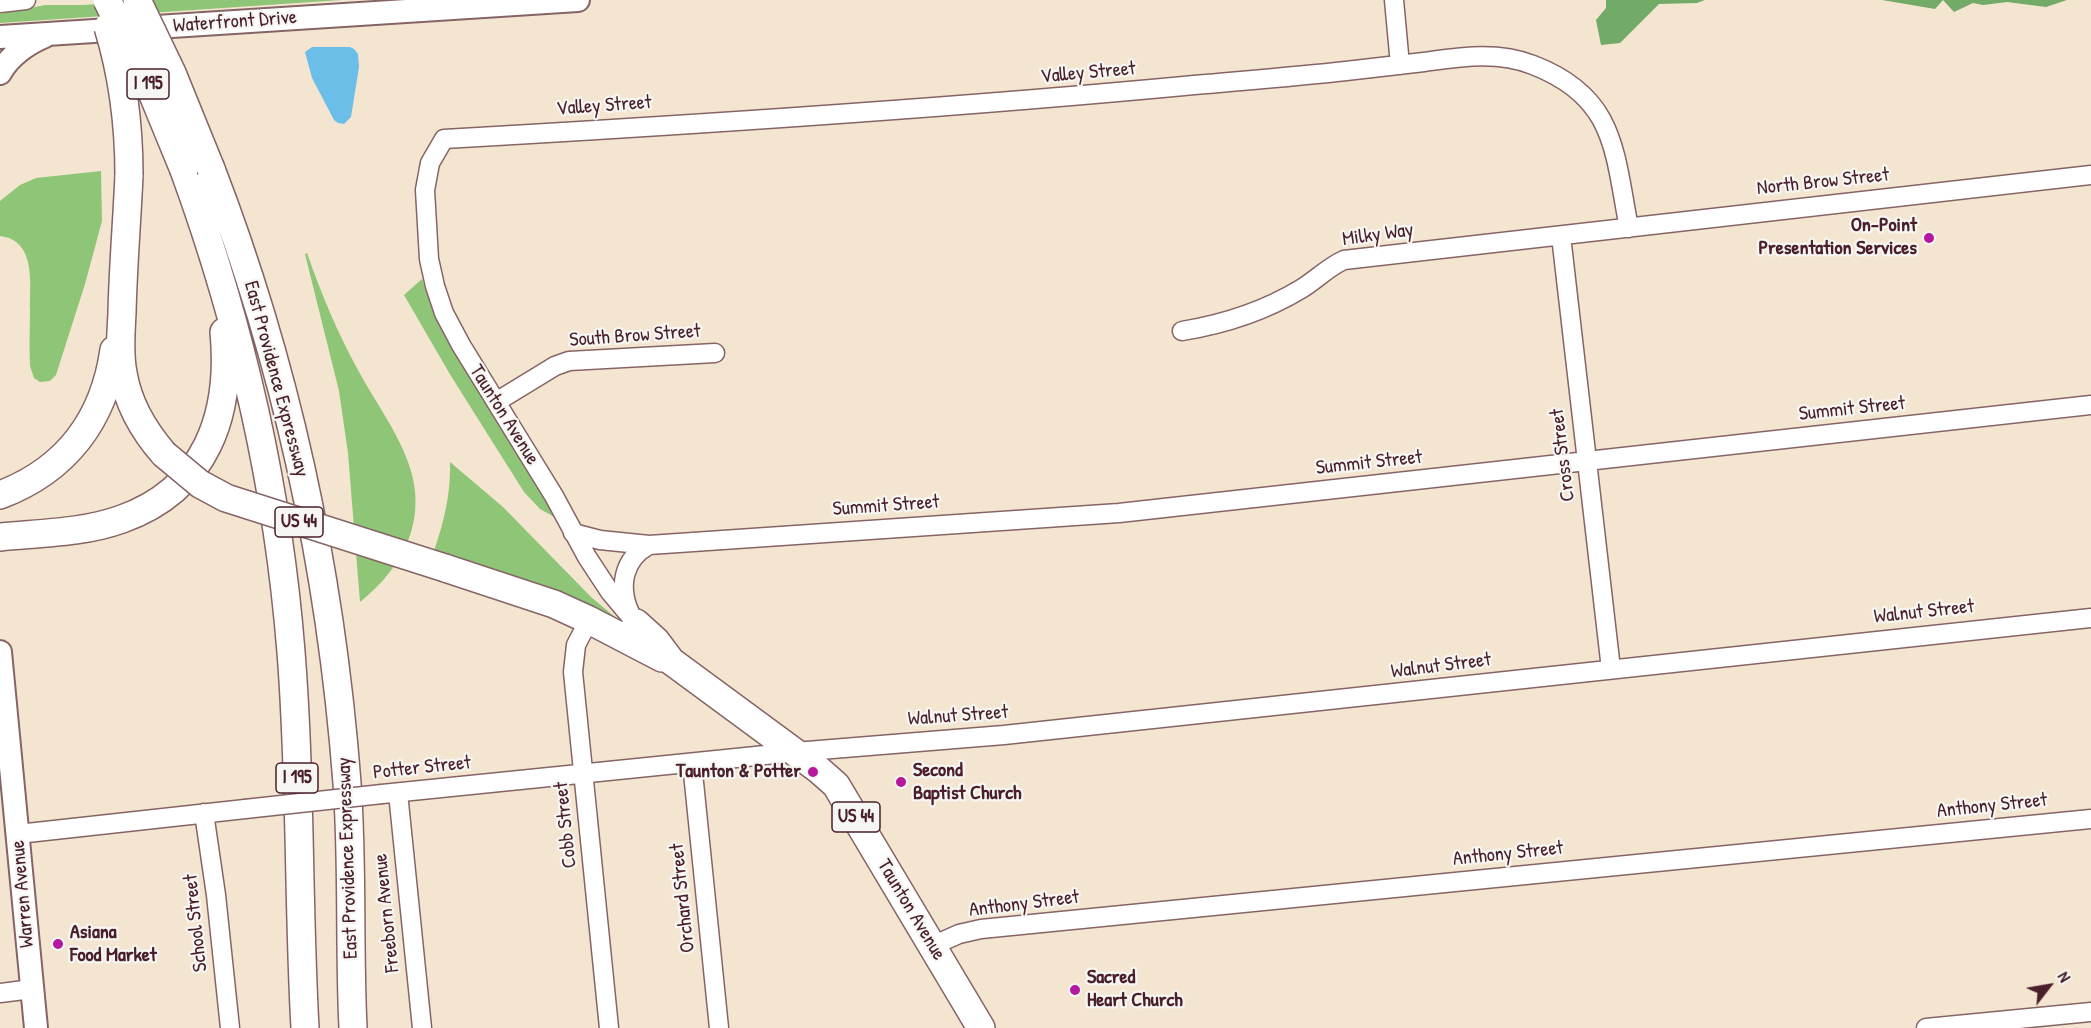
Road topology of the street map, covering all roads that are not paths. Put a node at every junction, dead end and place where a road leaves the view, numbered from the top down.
1 (26, 0) edge
2 (99, 0) edge
3 (107, 0) edge
4 (137, 0) edge
5 (578, 0) edge
6 (1394, 0) edge
7 (0, 3) edge
8 (49, 34) junction
9 (0, 37) edge
10 (1400, 64) junction
11 (0, 73) edge
12 (444, 139) joint
13 (2091, 175) edge
14 (1629, 228) junction
15 (1561, 236) junction
16 (208, 239) junction
17 (123, 283) junction
18 (1182, 331) dead end
19 (715, 353) dead end
20 (496, 402) junction
21 (2091, 405) edge
22 (1587, 462) junction
23 (0, 495) edge
24 (573, 533) junction
25 (0, 537) edge
26 (649, 544) junction
27 (2091, 618) edge
28 (589, 620) junction
29 (636, 622) junction
30 (0, 652) edge
31 (671, 661) junction
32 (1611, 669) junction
33 (795, 752) junction
34 (692, 763) junction
35 (583, 774) junction
36 (390, 794) junction
37 (8, 804) edge
38 (204, 813) junction
39 (2091, 819) edge
40 (18, 834) junction
41 (932, 946) junction
42 (32, 990) junction
43 (0, 993) edge
44 (2091, 1012) edge
45 (36, 1028) edge
46 (230, 1028) edge
47 (305, 1028) edge
48 (353, 1028) edge
49 (422, 1028) edge
50 (609, 1028) edge
51 (719, 1028) edge
52 (981, 1028) edge
53 (1926, 1028) edge

1 - 7 street
2 - 17 highway, US 44, bridge
3 - 16 highway, East Providence Expressway / I 195, bridge
4 - 48 highway, East Providence Expressway / I 195, bridge
5 - 8 main road, Waterfront Drive
6 - 10 street
8 - 9 main road, Waterfront Drive
8 - 11 main road
10 - 12 street, Valley Street
10 - 14 street, Valley Street
12 - 20 street, Taunton Avenue
13 - 14 street, North Brow Street
14 - 15 street, North Brow Street
15 - 18 street, Milky Way
15 - 22 street, Cross Street
16 - 25 highway
16 - 47 highway, East Providence Expressway / I 195
17 - 23 highway
17 - 28 highway, US 44, bridge
19 - 20 street, South Brow Street
20 - 24 street, Taunton Avenue
21 - 22 street, Summit Street
22 - 26 street, Summit Street
22 - 32 street, Cross Street
24 - 26 street, Summit Street
24 - 29 street, Taunton Avenue
26 - 29 street
27 - 32 street, Walnut Street
28 - 31 highway, Taunton Avenue / US 44
28 - 35 street, Cobb Street
29 - 31 highway, Taunton Avenue / US 44
30 - 37 main road, Warren Avenue
31 - 33 highway, Taunton Avenue / US 44
32 - 33 street, Walnut Street
33 - 34 street, Potter Street
33 - 41 highway, Taunton Avenue / US 44
34 - 35 street, Potter Street
34 - 51 street, Orchard Street
35 - 36 street, Potter Street
35 - 50 street, Cobb Street
36 - 38 street, Potter Street, bridge
36 - 49 street, Freeborn Avenue
37 - 40 main road, Warren Avenue
38 - 40 street, Potter Street
38 - 46 street, School Street
39 - 41 street, Anthony Street
40 - 42 main road, Warren Avenue
41 - 52 highway, Taunton Avenue / US 44
42 - 43 street
42 - 45 main road, Warren Avenue
44 - 53 street

